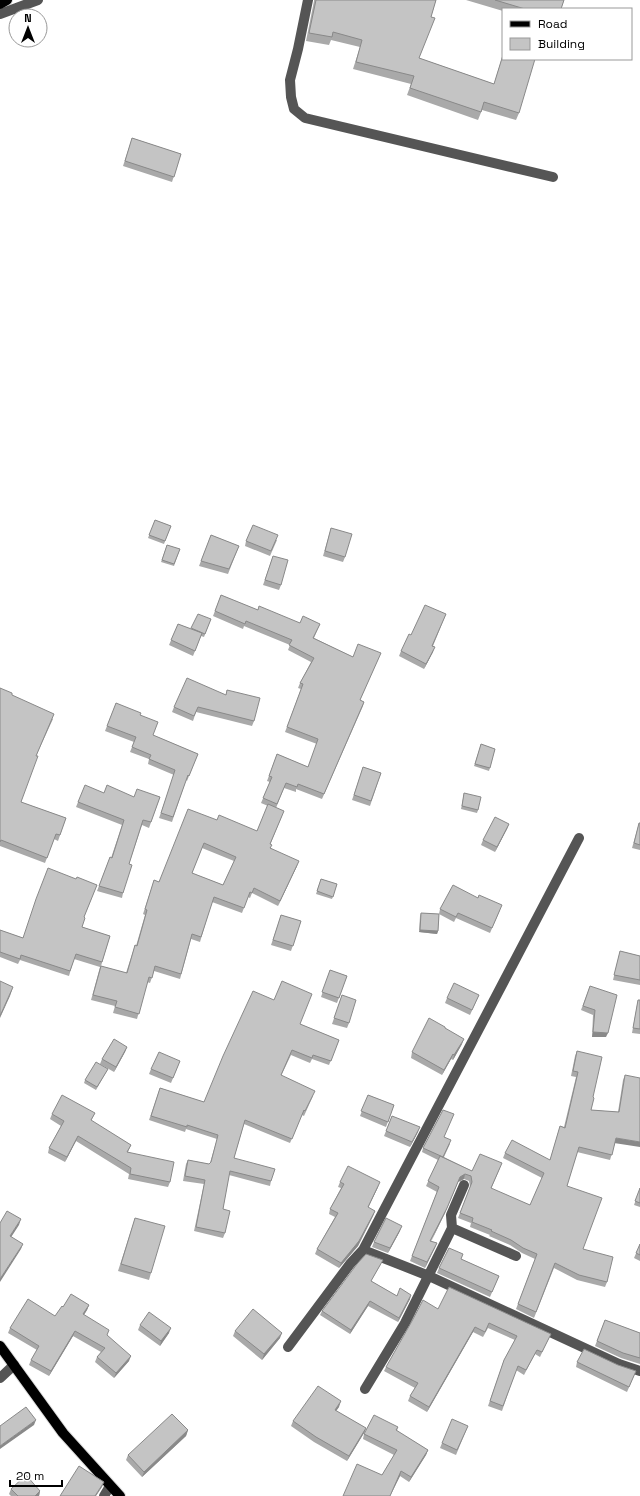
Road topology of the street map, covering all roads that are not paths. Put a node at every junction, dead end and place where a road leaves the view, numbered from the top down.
1 (7, 0) edge
2 (38, 0) edge
3 (308, 0) edge
4 (0, 4) edge
5 (0, 14) edge
6 (553, 177) dead end
7 (579, 838) dead end
8 (464, 1185) edge
9 (452, 1228) junction
10 (363, 1250) junction
11 (516, 1256) dead end
12 (429, 1276) junction
13 (0, 1346) edge
14 (288, 1347) dead end
15 (14, 1365) junction
16 (640, 1371) edge
17 (0, 1378) edge
18 (365, 1389) dead end
19 (110, 1486) junction
20 (104, 1496) edge
21 (120, 1496) edge

1 - 4 main road
2 - 5 street
3 - 6 street
7 - 10 street
8 - 9 street
9 - 11 street
9 - 12 street
10 - 12 street
10 - 14 street
12 - 16 street
12 - 18 street
13 - 15 main road
15 - 17 street
15 - 19 main road
19 - 20 street
19 - 21 main road

